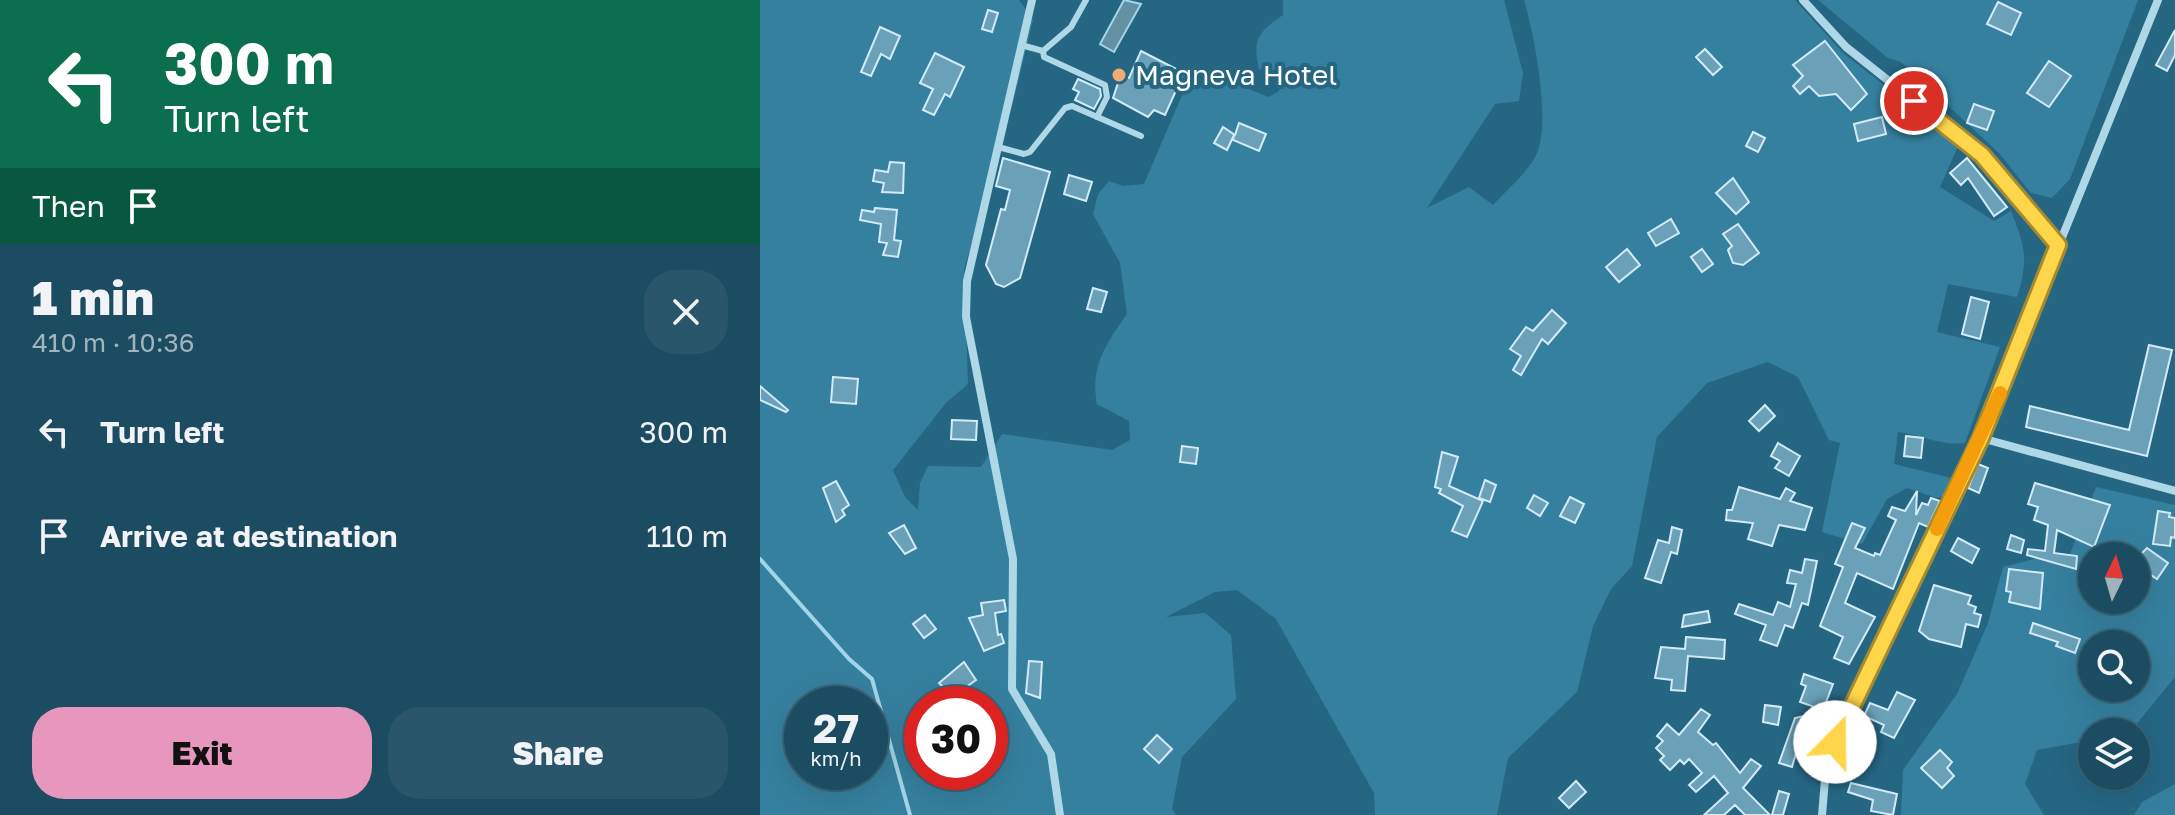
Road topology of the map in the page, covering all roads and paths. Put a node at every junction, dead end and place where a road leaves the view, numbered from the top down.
1 (1032, 0) edge
2 (1086, 0) edge
3 (1803, 0) edge
4 (2158, 0) edge
5 (1021, 45) junction
6 (1043, 51) junction
7 (1097, 117) junction
8 (1141, 136) dead end
9 (998, 147) junction
10 (2058, 245) junction
11 (1981, 438) junction
12 (2175, 491) edge
13 (1060, 815) edge
14 (1822, 815) edge

1 - 5 street
2 - 6 lane
3 - 10 street
4 - 10 street
5 - 6 lane
5 - 9 street
6 - 7 lane
7 - 8 lane
7 - 9 lane
9 - 13 street
10 - 11 street
11 - 12 street
11 - 14 street

